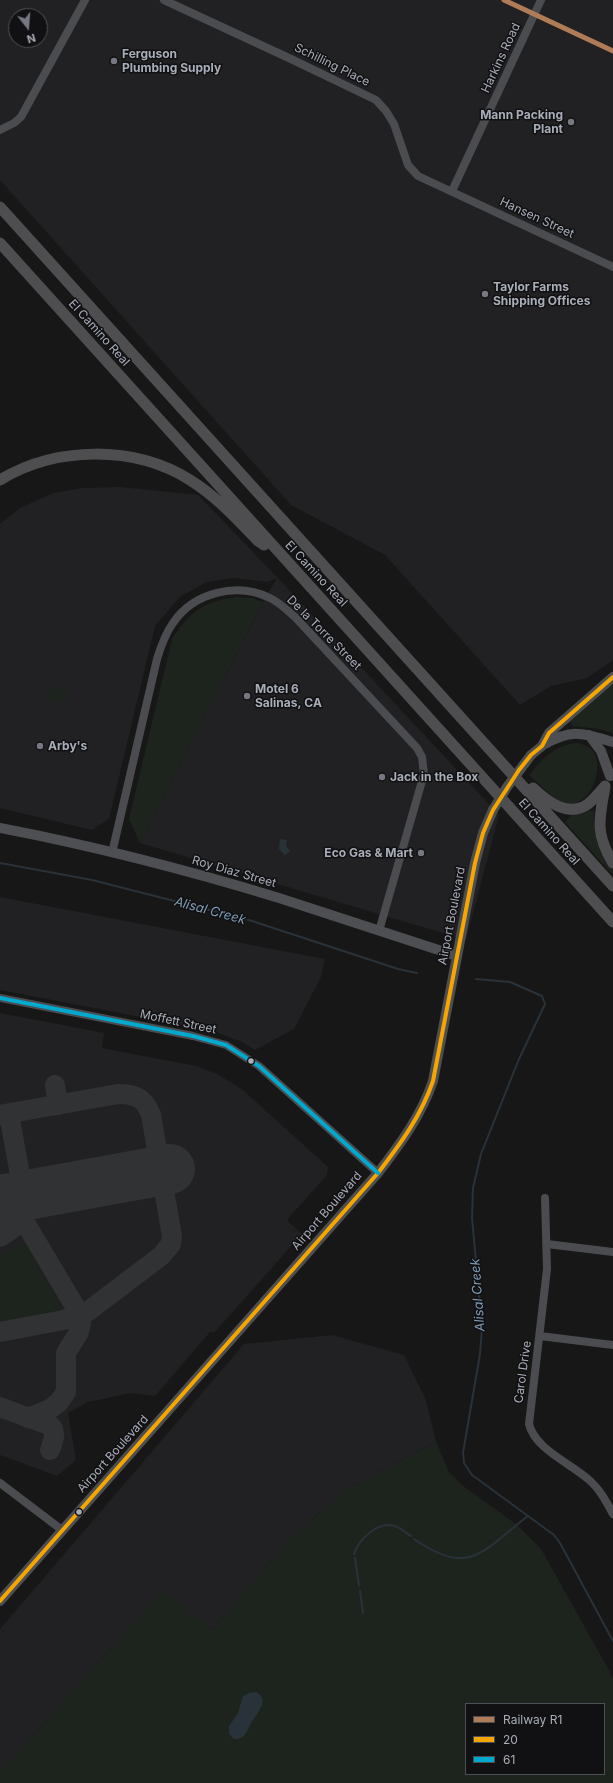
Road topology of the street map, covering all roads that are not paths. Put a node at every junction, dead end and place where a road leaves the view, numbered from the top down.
1 (85, 0) edge
2 (164, 0) edge
3 (541, 0) edge
4 (0, 130) edge
5 (452, 191) junction
6 (0, 207) edge
7 (0, 243) edge
8 (613, 267) edge
9 (0, 480) edge
10 (282, 556) junction
11 (613, 677) edge
12 (473, 731) junction
13 (589, 735) junction
14 (613, 742) edge
15 (542, 746) junction
16 (609, 776) edge
17 (0, 828) edge
18 (112, 853) junction
19 (613, 863) edge
20 (613, 886) edge
21 (613, 922) edge
22 (380, 931) junction
23 (458, 956) junction
24 (0, 998) edge
25 (378, 1173) junction
26 (546, 1198) dead end
27 (547, 1244) junction
28 (613, 1252) edge
29 (540, 1336) junction
30 (613, 1345) edge
31 (0, 1483) edge
32 (610, 1500) edge
33 (613, 1514) edge
34 (62, 1530) junction
35 (0, 1601) edge

1 - 4 street
2 - 5 street, Schilling Place
3 - 5 street, Harkins Road
5 - 8 street, Hansen Street
6 - 12 highway, El Camino Real
7 - 10 highway, El Camino Real
9 - 10 highway
10 - 21 highway, El Camino Real
11 - 15 main road, Airport Boulevard
12 - 16 highway
12 - 20 highway, El Camino Real
13 - 14 main road
13 - 15 main road
13 - 16 main road
15 - 23 main road, Airport Boulevard, bridge
16 - 19 highway
17 - 18 main road, Roy Diaz Street
18 - 22 main road, Roy Diaz Street
18 - 22 street, De la Torre Street
22 - 23 main road, Roy Diaz Street
23 - 25 main road, Airport Boulevard
24 - 25 street, Moffett Street
25 - 34 main road, Airport Boulevard
26 - 27 street, Carol Drive
27 - 28 street
27 - 29 street, Carol Drive
29 - 30 street
29 - 32 street, Carol Drive
31 - 34 street
32 - 33 street, Carol Drive
34 - 35 main road, Airport Boulevard

